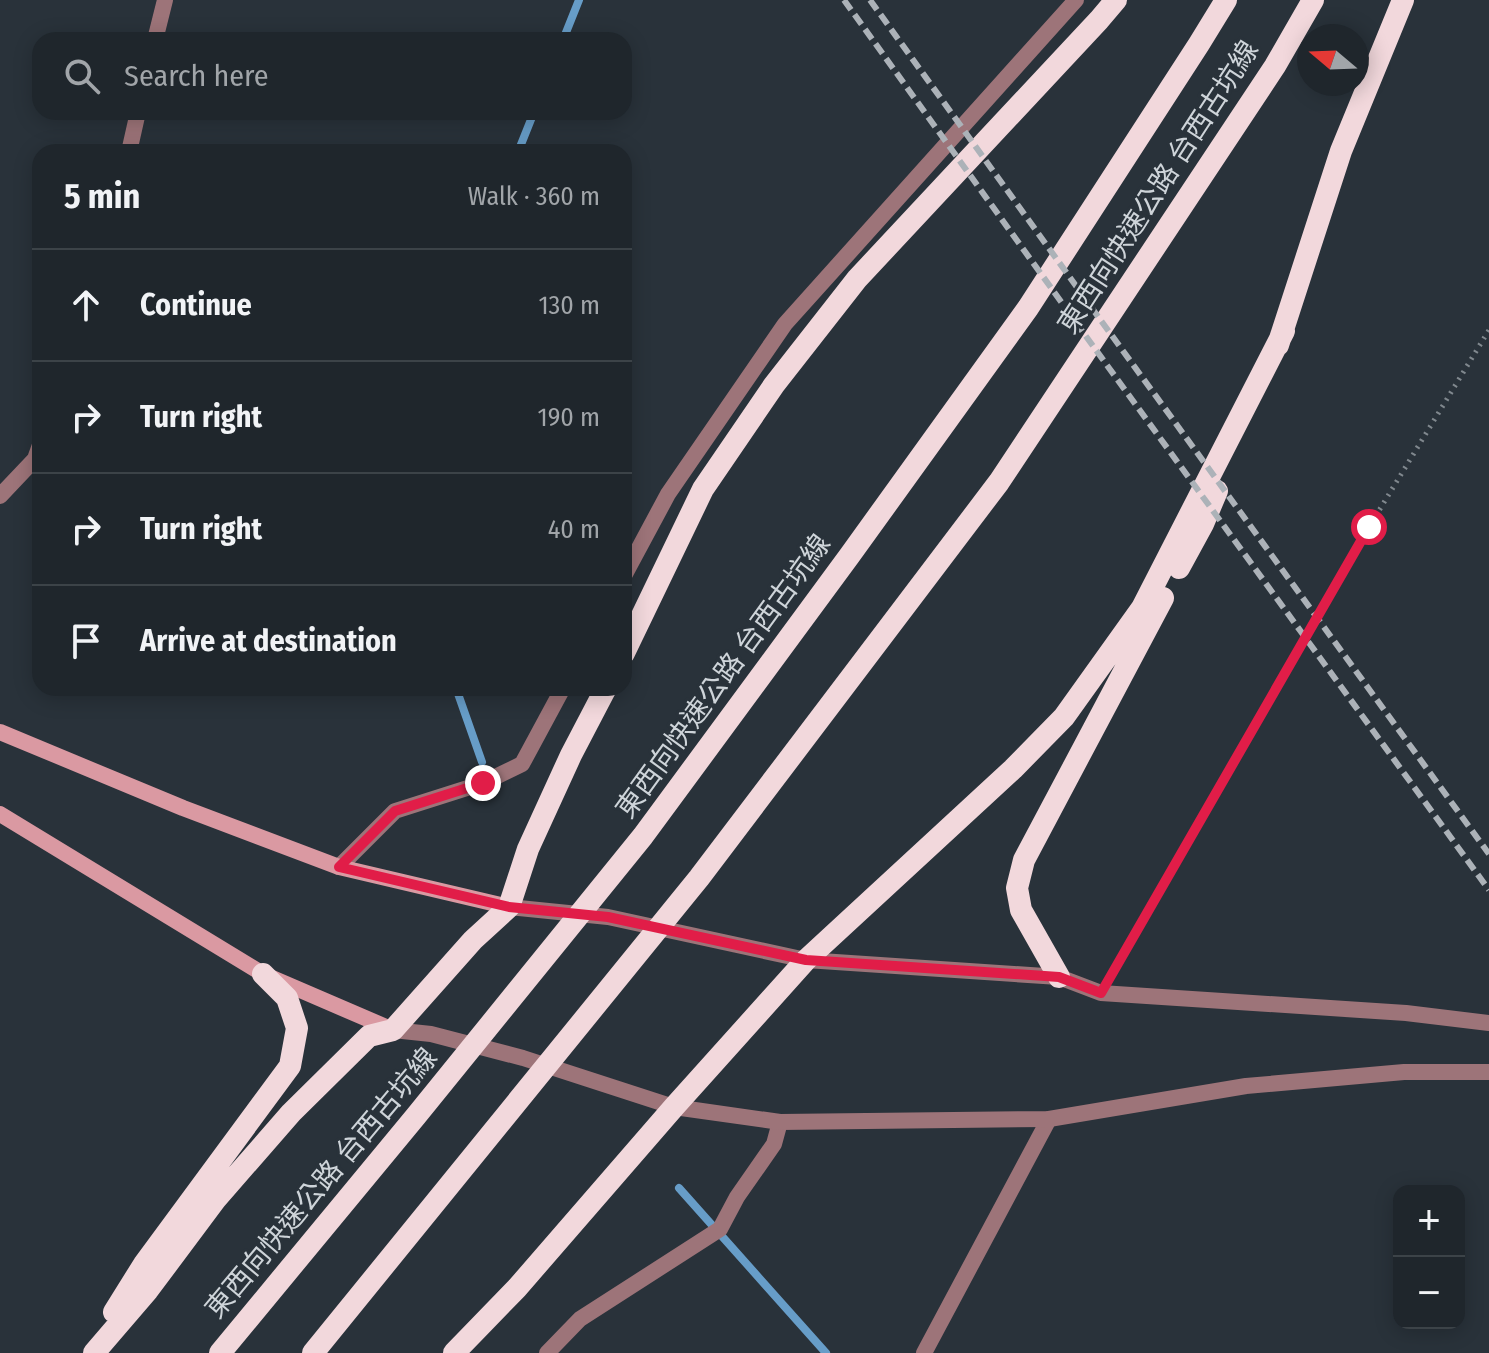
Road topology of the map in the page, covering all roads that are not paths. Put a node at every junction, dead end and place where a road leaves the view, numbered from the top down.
1 (165, 0) edge
2 (1076, 0) edge
3 (1116, 0) edge
4 (1226, 0) edge
5 (1313, 0) edge
6 (1403, 0) edge
7 (157, 32) edge
8 (136, 120) edge
9 (131, 144) edge
10 (1284, 331) junction
11 (32, 462) edge
12 (0, 496) edge
13 (632, 561) edge
14 (632, 636) edge
15 (559, 696) edge
16 (602, 696) edge
17 (0, 732) edge
18 (0, 814) edge
19 (339, 867) junction
20 (509, 907) junction
21 (806, 960) junction
22 (263, 974) junction
23 (1059, 977) junction
24 (1489, 1023) edge
25 (393, 1030) junction
26 (1489, 1072) edge
27 (674, 1107) junction
28 (1049, 1119) junction
29 (780, 1122) junction
30 (92, 1353) edge
31 (220, 1353) edge
32 (313, 1353) edge
33 (454, 1353) edge
34 (547, 1353) edge
35 (924, 1353) edge

1 - 7 street
2 - 13 street
3 - 14 highway
4 - 31 highway, 東西向快速公路 台西古坑線
5 - 32 highway, 東西向快速公路 台西古坑線
6 - 10 highway
8 - 9 street
10 - 21 highway
10 - 23 highway
11 - 12 street
15 - 19 street
16 - 20 highway
17 - 19 main road
18 - 22 main road
19 - 20 main road
20 - 21 street
20 - 25 highway
21 - 23 street
21 - 27 highway
22 - 25 main road
22 - 30 highway
23 - 24 street
25 - 27 street
25 - 30 highway
26 - 28 street
27 - 29 street
27 - 33 highway
28 - 29 street
28 - 35 street
29 - 34 street

